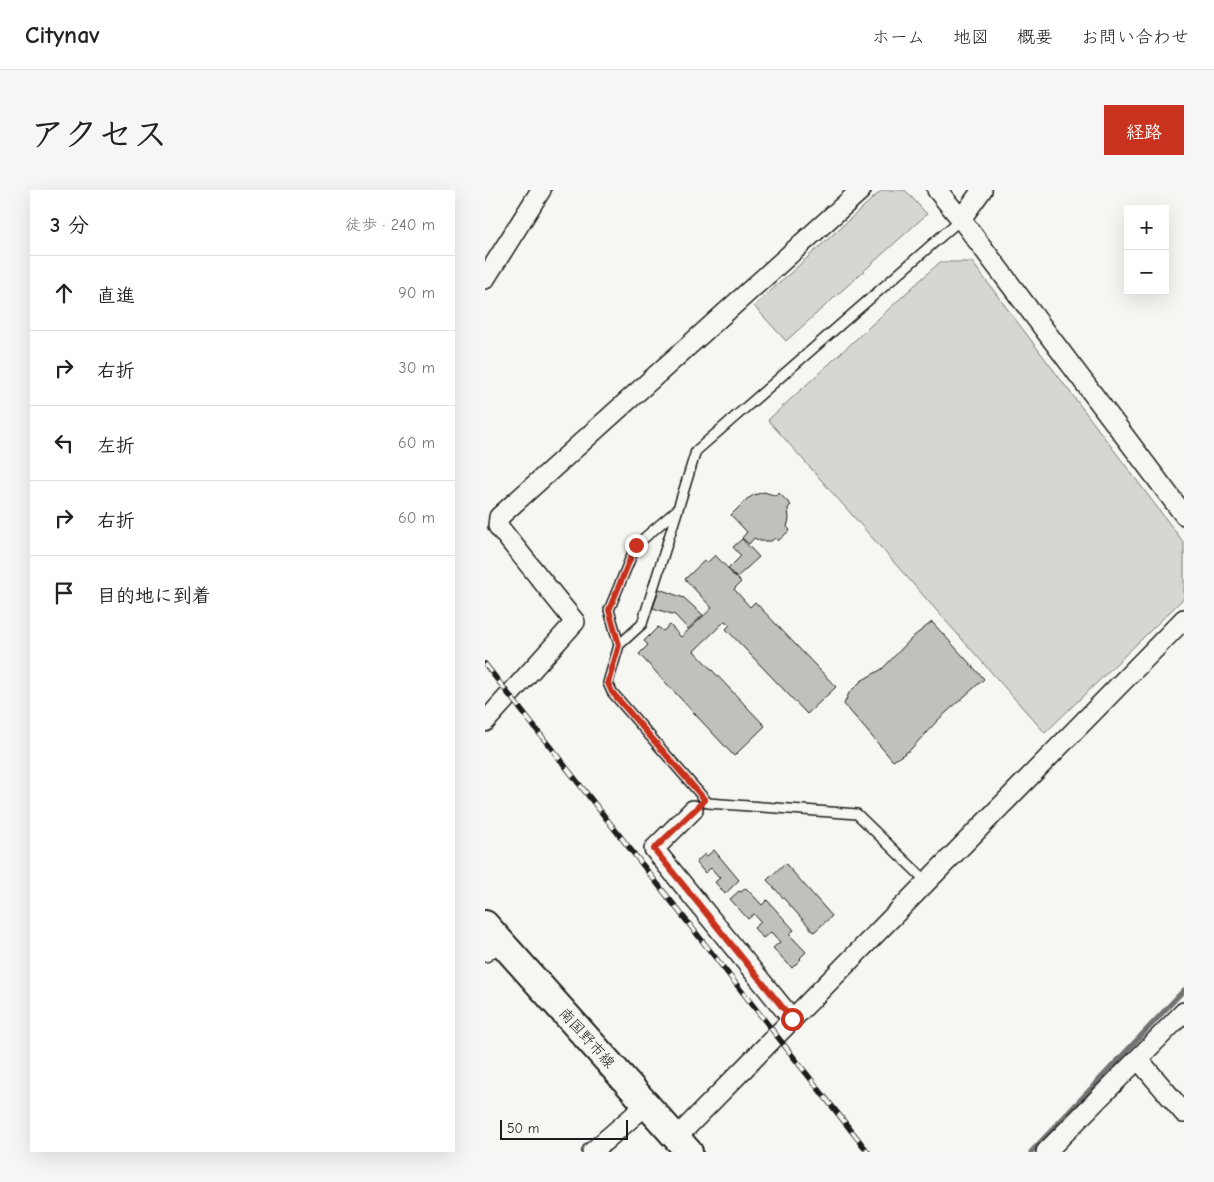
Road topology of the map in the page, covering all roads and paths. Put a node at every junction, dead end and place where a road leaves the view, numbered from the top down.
1 (541, 190) edge
2 (861, 190) edge
3 (937, 190) edge
4 (983, 190) edge
5 (961, 219) junction
6 (485, 279) edge
7 (678, 510) junction
8 (1184, 515) edge
9 (1184, 619) edge
10 (619, 645) junction
11 (485, 722) edge
12 (699, 805) junction
13 (926, 881) junction
14 (490, 938) edge
15 (1184, 1012) edge
16 (792, 1019) junction
17 (1138, 1059) junction
18 (646, 1105) junction
19 (1184, 1113) edge
20 (683, 1145) edge
21 (592, 1152) edge
22 (1046, 1152) edge

1 - 6 street
2 - 11 street
3 - 5 street
4 - 5 street
5 - 7 lane
5 - 8 street
7 - 10 lane
7 - 10 lane
9 - 13 street
10 - 12 lane
12 - 13 lane
12 - 16 street
13 - 16 street
14 - 18 main road, 南国野市線
15 - 17 street
16 - 20 street
17 - 19 street
17 - 22 street
18 - 20 main road, 南国野市線
18 - 21 street

